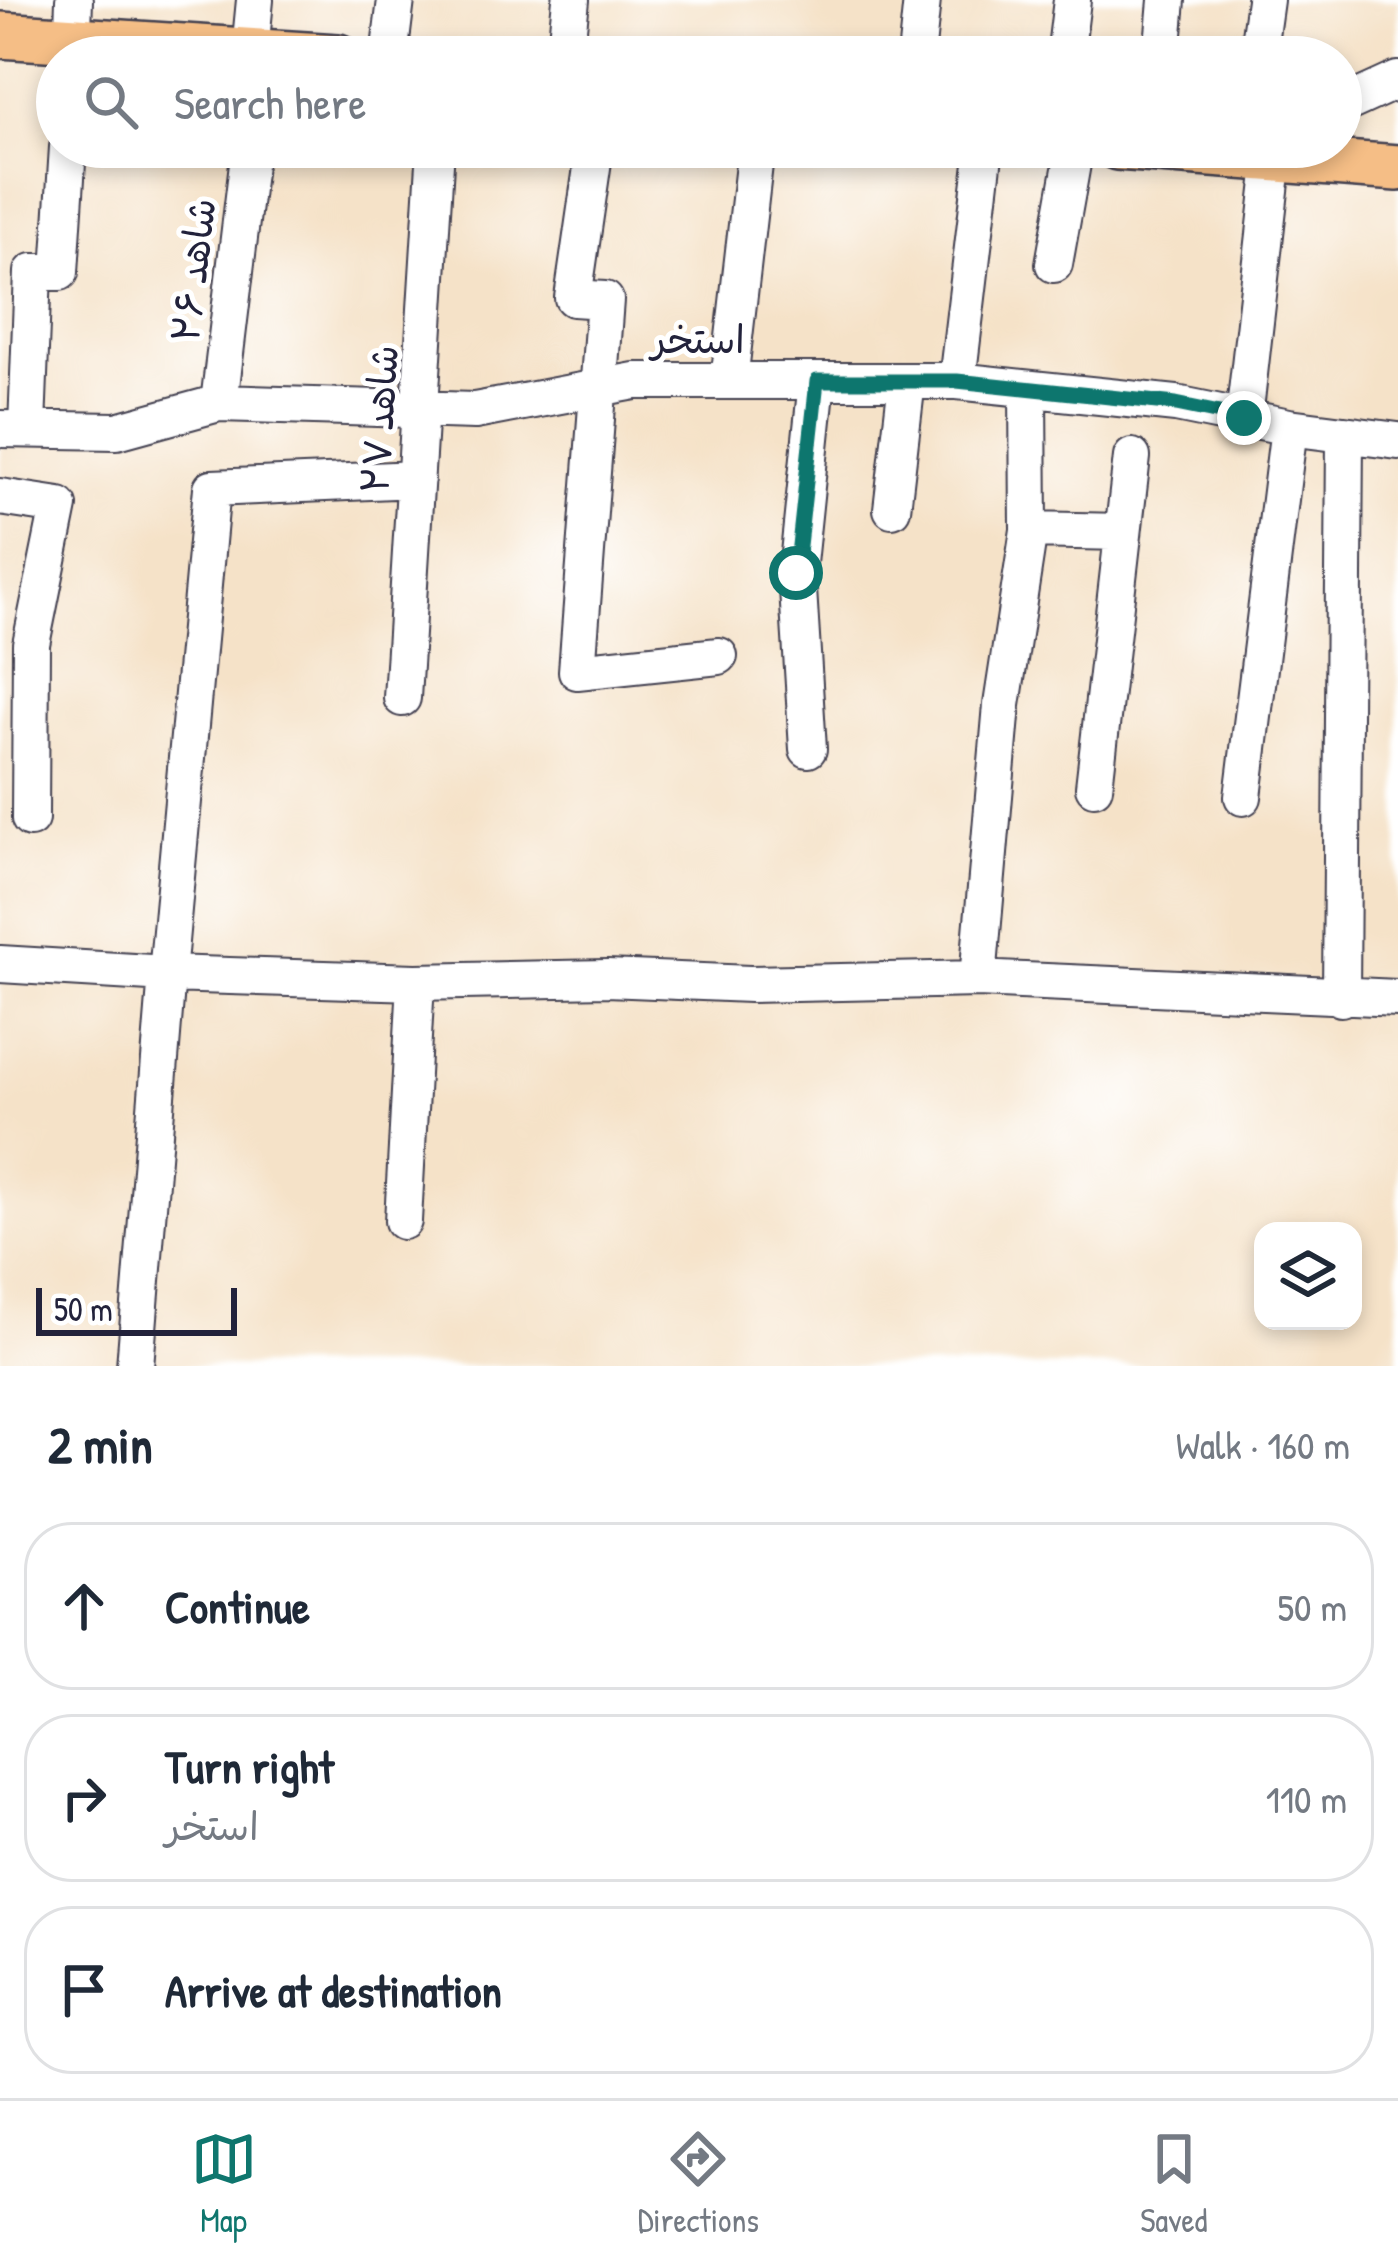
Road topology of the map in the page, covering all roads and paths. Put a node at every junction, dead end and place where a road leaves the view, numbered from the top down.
1 (255, 0) edge
2 (396, 0) edge
3 (571, 0) edge
4 (922, 0) edge
5 (1072, 0) edge
6 (1167, 0) edge
7 (1265, 0) edge
8 (0, 35) edge
9 (251, 36) edge
10 (392, 36) edge
11 (567, 36) edge
12 (918, 36) edge
13 (1068, 36) edge
14 (1164, 36) edge
15 (1260, 36) edge
16 (36, 38) edge
17 (36, 52) edge
18 (0, 64) edge
19 (1398, 80) edge
20 (1362, 96) edge
21 (1362, 141) edge
22 (1398, 145) edge
23 (1362, 164) edge
24 (67, 168) edge
25 (247, 168) edge
26 (435, 168) edge
27 (592, 168) edge
28 (754, 168) edge
29 (982, 168) edge
30 (1071, 168) edge
31 (1258, 168) edge
32 (1398, 168) edge
33 (1054, 264) dead end
34 (729, 381) junction
35 (817, 381) junction
36 (907, 381) junction
37 (957, 381) junction
38 (600, 387) junction
39 (1028, 388) junction
40 (219, 403) junction
41 (423, 410) junction
42 (1244, 418) junction
43 (1289, 427) junction
44 (14, 428) edge
45 (1345, 434) junction
46 (1398, 441) edge
47 (1132, 457) dead end
48 (416, 479) junction
49 (0, 497) edge
50 (892, 509) dead end
51 (1029, 530) junction
52 (1123, 532) junction
53 (719, 656) dead end
54 (402, 698) dead end
55 (808, 749) dead end
56 (1094, 788) dead end
57 (1243, 797) dead end
58 (30, 819) dead end
59 (0, 964) edge
60 (167, 974) junction
61 (978, 979) junction
62 (416, 982) junction
63 (1341, 998) junction
64 (1398, 998) edge
65 (403, 1221) dead end
66 (135, 1366) edge

1 - 9 street
2 - 10 street
3 - 11 street
4 - 12 street
5 - 13 street
6 - 14 street
7 - 15 street
8 - 16 main road
17 - 18 main road
19 - 20 street
21 - 22 main road
23 - 32 main road
24 - 44 street
25 - 40 street, شاهد ۲۶
26 - 41 street, شاهد ۲۷
27 - 38 street
28 - 34 street
29 - 37 street
30 - 33 street
31 - 42 street
34 - 35 street, استخر
34 - 38 street, استخر
35 - 36 street, استخر
35 - 55 street
36 - 37 street, استخر
36 - 50 street
37 - 39 street, استخر
38 - 41 street, استخر
38 - 53 street
39 - 42 street, استخر
39 - 51 street
40 - 41 street, استخر
40 - 44 street, استخر
41 - 48 street, شاهد ۲۷
42 - 43 street, استخر
43 - 45 street, استخر
43 - 57 street
45 - 46 street, استخر
45 - 63 street
47 - 52 street
48 - 54 street, شاهد ۲۷
48 - 60 street
49 - 58 street
51 - 52 street
51 - 61 street
52 - 56 street
59 - 60 street
60 - 62 street
60 - 66 street
61 - 62 street
61 - 63 street
62 - 65 street
63 - 64 street

